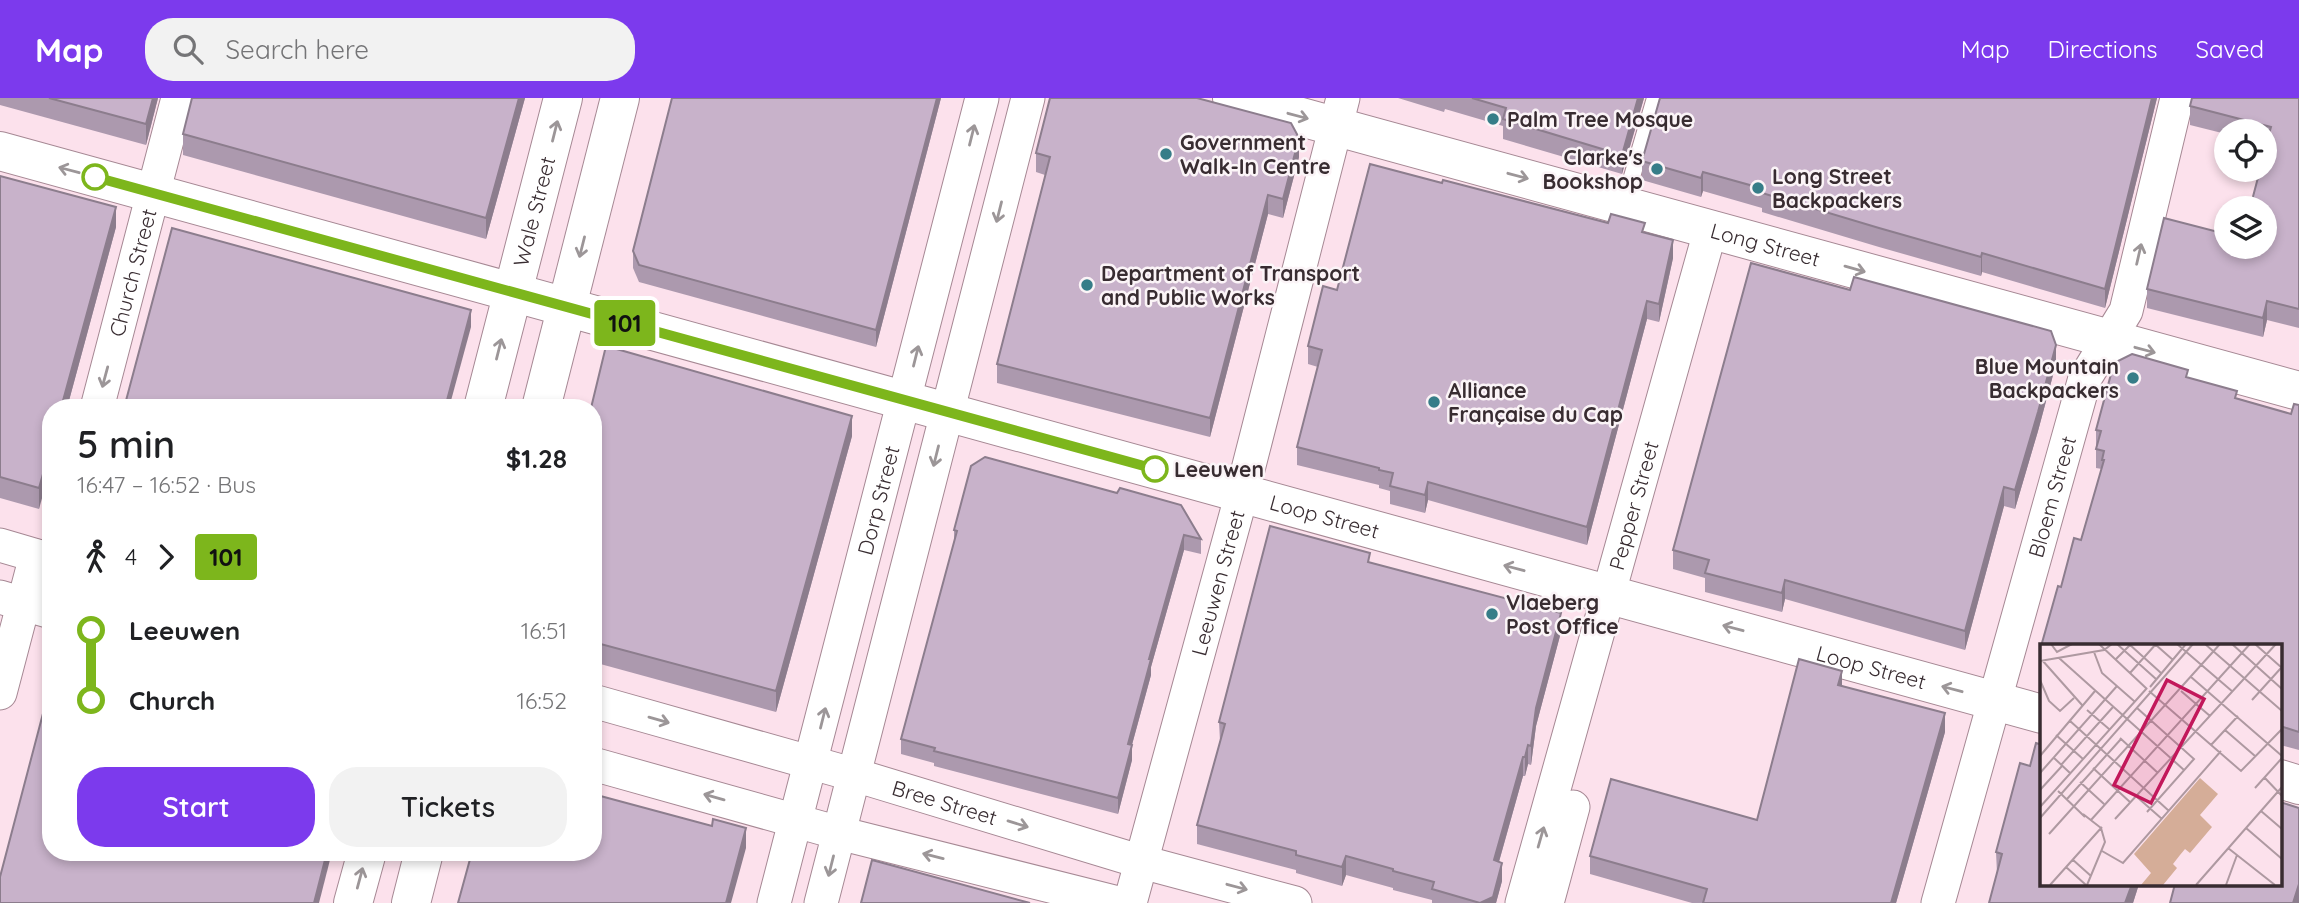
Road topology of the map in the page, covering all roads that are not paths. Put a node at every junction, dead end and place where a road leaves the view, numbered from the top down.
1 (178, 98) edge
2 (563, 98) edge
3 (620, 98) edge
4 (982, 98) edge
5 (1028, 98) edge
6 (1232, 98) edge
7 (1655, 98) edge
8 (2177, 98) edge
9 (1339, 112) edge
10 (0, 151) edge
11 (153, 192) junction
12 (1624, 204) junction
13 (1720, 231) junction
14 (513, 292) junction
15 (567, 307) junction
16 (2106, 340) junction
17 (2299, 391) edge
18 (99, 399) edge
19 (486, 399) edge
20 (543, 399) edge
21 (904, 399) junction
22 (947, 412) junction
23 (1242, 493) junction
24 (0, 545) edge
25 (42, 558) edge
26 (42, 561) edge
27 (1618, 597) junction
28 (25, 604) edge
29 (0, 693) edge
30 (1994, 701) junction
31 (602, 704) edge
32 (2040, 713) edge
33 (811, 763) junction
34 (602, 766) edge
35 (855, 775) junction
36 (2282, 780) edge
37 (2299, 785) edge
38 (796, 820) junction
39 (839, 832) junction
40 (365, 861) edge
41 (422, 861) edge
42 (1142, 862) junction
43 (353, 903) edge
44 (411, 903) edge
45 (775, 903) edge
46 (821, 903) edge
47 (1118, 903) edge
48 (1130, 903) edge
49 (1295, 903) edge
50 (1522, 903) edge
51 (1547, 903) edge
52 (1938, 903) edge

1 - 11 street, Church Street
14 -> 2 street, Wale Street
3 -> 15 street
21 -> 4 street, Dorp Street
5 -> 22 street
6 -> 9 street, Long Street
7 - 12 lane
16 -> 8 street, Bloem Street
9 -> 12 street, Long Street
9 - 23 street, Leeuwen Street
11 -> 10 street, Loop Street
11 - 14 street, Loop Street
11 -> 18 street, Church Street
12 - 13 street, Long Street
13 -> 16 street, Long Street
13 - 27 street, Pepper Street
14 - 15 street, Loop Street
19 -> 14 street, Wale Street
15 - 20 street
15 - 21 street, Loop Street
16 -> 17 street, Long Street
16 - 30 street, Bloem Street
21 - 22 street, Loop Street
33 -> 21 street, Dorp Street
22 - 23 street, Loop Street
22 -> 35 street
27 -> 23 street, Loop Street
23 - 42 street, Leeuwen Street
24 - 25 street
26 - 28 street
30 -> 27 street, Loop Street
50 -> 27 street, Pepper Street
27 - 51 street, Pepper Street
28 - 29 street
30 - 32 street, Loop Street
30 - 52 street, Bloem Street
31 -> 33 street, Bree Street
33 - 35 street, Bree Street
33 - 38 street, Dorp Street
38 -> 34 street
35 - 39 street
35 -> 42 street, Bree Street
36 - 37 street
38 - 39 street
38 - 45 street, Dorp Street
39 -> 46 street
47 -> 39 street
43 -> 40 street
41 - 44 street
42 - 48 street, Leeuwen Street
42 -> 49 street, Bree Street

